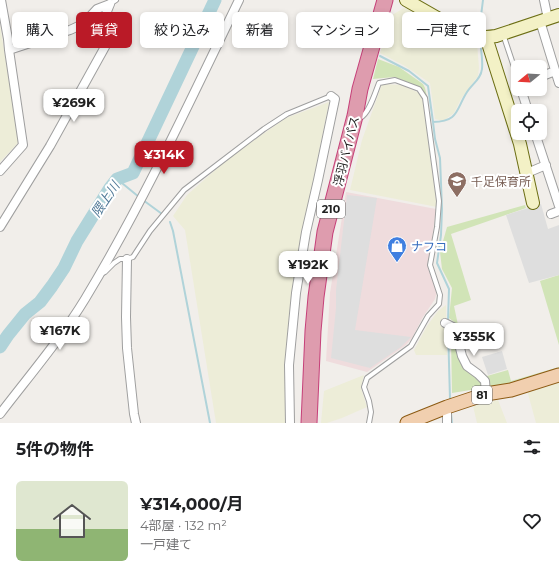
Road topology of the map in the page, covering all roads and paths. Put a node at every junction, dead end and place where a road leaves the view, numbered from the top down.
1 (1, 0) edge
2 (239, 0) edge
3 (385, 0) edge
4 (406, 0) edge
5 (544, 0) edge
6 (113, 2) edge
7 (429, 12) edge
8 (549, 18) edge
9 (503, 34) junction
10 (486, 38) joint
11 (9, 50) junction
12 (512, 60) edge
13 (555, 71) junction
14 (547, 74) edge
15 (559, 83) edge
16 (331, 96) joint
17 (355, 116) junction
18 (538, 140) edge
19 (546, 165) junction
20 (0, 171) edge
21 (526, 173) junction
22 (533, 204) dead end
23 (559, 206) edge
24 (559, 211) edge
25 (551, 214) dead end
26 (0, 227) edge
27 (127, 259) junction
28 (99, 275) junction
29 (448, 325) dead end
30 (559, 375) edge
31 (486, 394) junction
32 (447, 407) junction
33 (0, 414) edge
34 (136, 423) edge
35 (290, 423) edge
36 (309, 423) edge
37 (369, 423) edge
38 (407, 423) edge
39 (447, 423) edge

1 - 11 street
2 - 28 street
3 - 17 highway, 浮羽バイパス / 210
4 - 7 street
5 - 8 street
6 - 11 street
6 - 26 street
8 - 9 street
8 - 13 street
9 - 10 street
9 - 12 lane
10 - 21 street
11 - 20 street
13 - 14 street
13 - 15 street
16 - 27 lane
16 - 35 street
17 - 36 highway, 浮羽バイパス / 210
17 - 37 lane
18 - 19 street
19 - 21 street
19 - 23 street
21 - 22 street
24 - 25 street
27 - 28 lane
27 - 34 street
28 - 33 street
29 - 31 street
30 - 31 main road, 81
31 - 32 main road, 81
32 - 38 main road, 81
32 - 39 street

